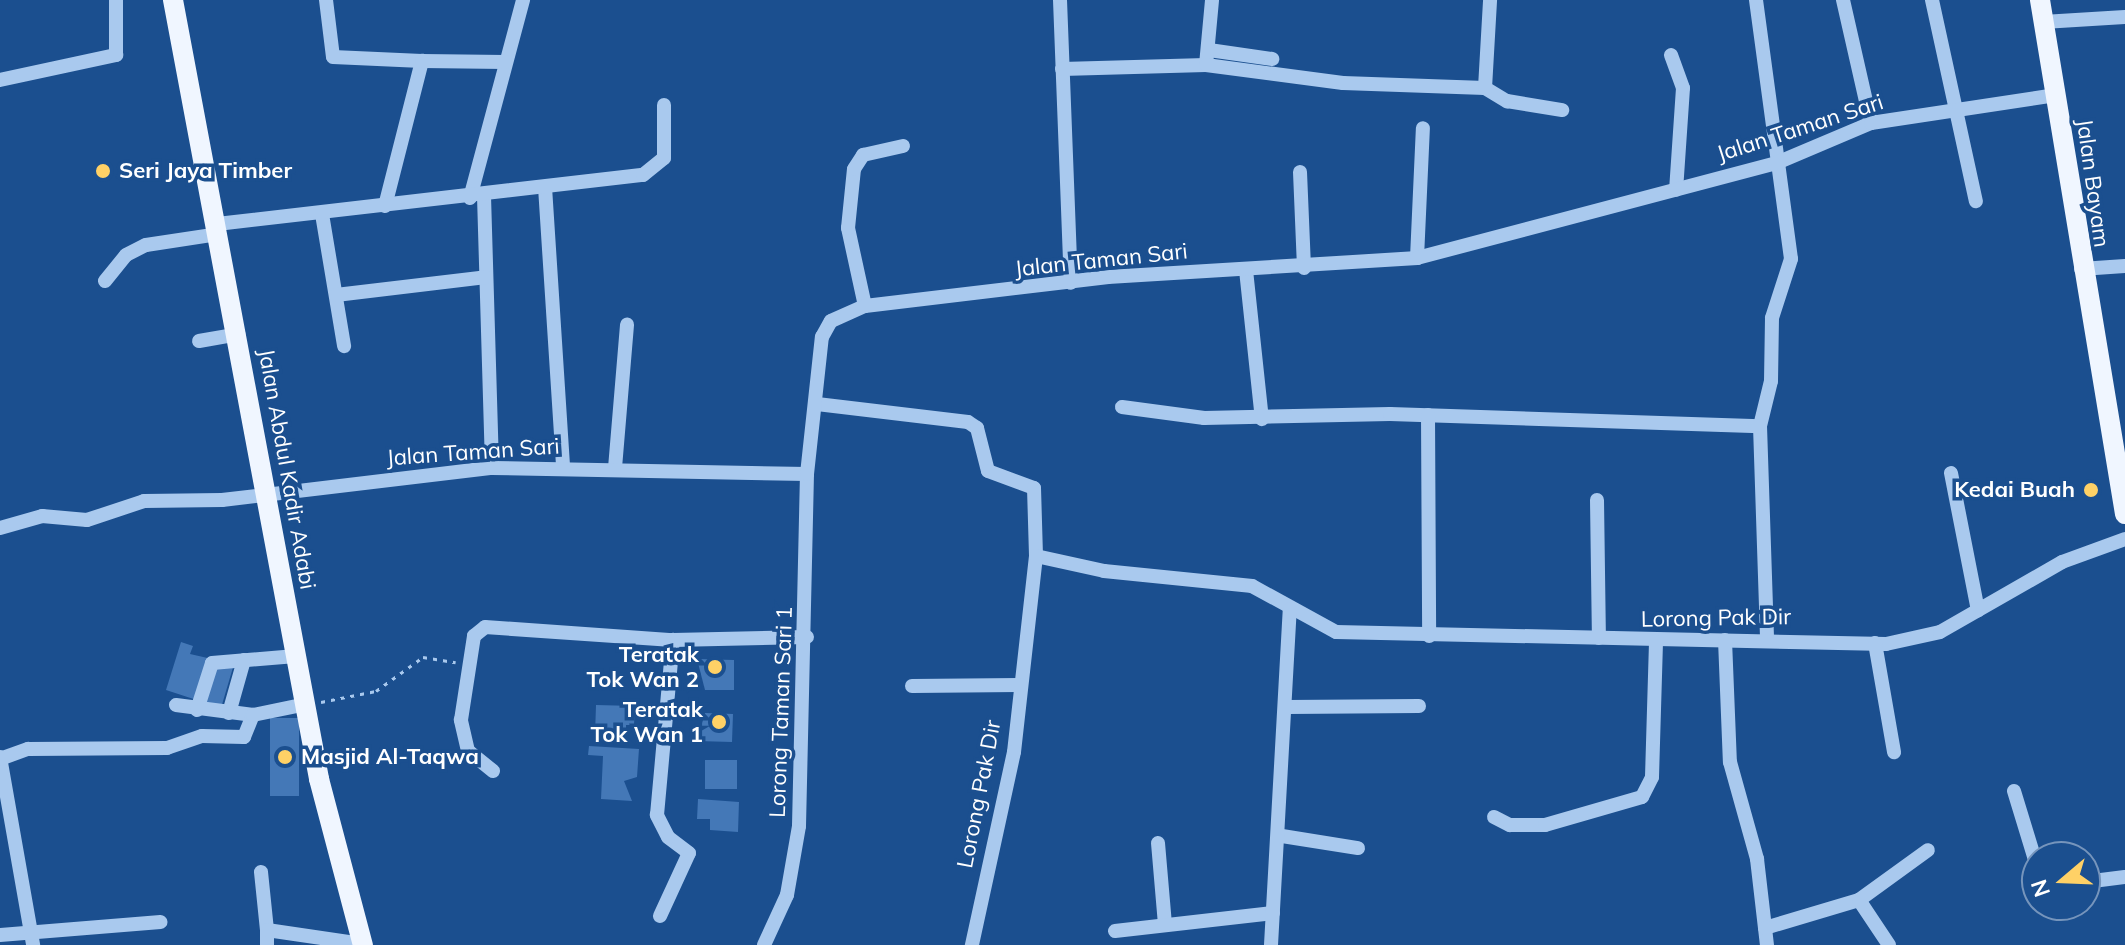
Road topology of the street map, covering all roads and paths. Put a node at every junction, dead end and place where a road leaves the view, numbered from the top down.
1 (116, 0) edge
2 (173, 0) edge
3 (326, 0) edge
4 (523, 0) edge
5 (1060, 0) edge
6 (1212, 0) edge
7 (1490, 0) edge
8 (1756, 0) edge
9 (1843, 0) edge
10 (1932, 0) edge
11 (2040, 0) edge
12 (2125, 17) edge
13 (2043, 22) junction
14 (1671, 55) dead end
15 (1208, 58) junction
16 (1272, 59) dead end
17 (422, 61) junction
18 (505, 62) junction
19 (1062, 69) junction
20 (0, 80) edge
21 (1485, 88) junction
22 (2056, 95) junction
23 (664, 105) dead end
24 (1562, 110) dead end
25 (1953, 110) junction
26 (1871, 123) junction
27 (1423, 128) dead end
28 (903, 146) dead end
29 (1774, 164) junction
30 (1300, 172) dead end
31 (545, 187) junction
32 (1676, 190) junction
33 (477, 197) junction
34 (1976, 201) dead end
35 (385, 206) junction
36 (322, 214) junction
37 (218, 229) junction
38 (1417, 258) junction
39 (2125, 266) edge
40 (1304, 268) junction
41 (2081, 269) junction
42 (1246, 270) junction
43 (486, 277) junction
44 (105, 281) dead end
45 (1071, 283) junction
46 (336, 295) junction
47 (865, 306) junction
48 (627, 324) dead end
49 (238, 334) junction
50 (199, 341) dead end
51 (344, 346) dead end
52 (817, 404) junction
53 (1122, 407) dead end
54 (1428, 415) junction
55 (1262, 419) junction
56 (1760, 426) junction
57 (563, 467) junction
58 (492, 468) junction
59 (615, 468) junction
60 (1951, 473) dead end
61 (807, 474) junction
62 (267, 495) junction
63 (1597, 500) dead end
64 (2125, 514) edge
65 (0, 528) edge
66 (2125, 539) edge
67 (1036, 556) junction
68 (1290, 610) junction
69 (1978, 610) junction
70 (1429, 636) junction
71 (807, 637) junction
72 (1599, 638) junction
73 (1767, 638) junction
74 (673, 640) junction
75 (1725, 640) junction
76 (1656, 642) junction
77 (1875, 643) junction
78 (296, 656) junction
79 (438, 656) dead end
80 (244, 660) junction
81 (1020, 685) junction
82 (912, 686) dead end
83 (306, 704) junction
84 (176, 705) dead end
85 (1419, 706) dead end
86 (1287, 707) junction
87 (197, 710) junction
88 (229, 713) junction
89 (253, 715) junction
90 (1894, 752) dead end
91 (0, 759) edge
92 (493, 771) dead end
93 (2014, 791) dead end
94 (1494, 817) dead end
95 (1282, 836) junction
96 (2029, 841) edge
97 (1158, 843) dead end
98 (1358, 848) dead end
99 (1928, 850) dead end
100 (261, 872) dead end
101 (2125, 877) edge
102 (2101, 880) edge
103 (1859, 900) junction
104 (1273, 913) junction
105 (660, 916) dead end
106 (160, 922) dead end
107 (1165, 925) junction
108 (1765, 928) junction
109 (30, 929) junction
110 (1115, 931) dead end
111 (0, 935) edge
112 (267, 938) edge
113 (362, 944) edge
114 (33, 945) edge
115 (764, 945) edge
116 (972, 945) edge
117 (1271, 945) edge
118 (1767, 945) edge
119 (1889, 945) edge

1 - 20 street
2 - 37 main road, Jalan Abdul Kadir Adabi
3 - 17 street
4 - 18 street
5 - 19 street
6 - 15 street
7 - 21 street
8 - 29 street
9 - 26 street
10 - 25 street
11 - 13 main road, Jalan Bayam
12 - 13 street
13 - 22 main road, Jalan Bayam
14 - 32 street
15 - 16 street
15 - 19 street
15 - 21 street
17 - 18 street
17 - 35 street
18 - 33 street
19 - 45 street
21 - 24 street
22 - 25 street, Jalan Taman Sari
22 - 41 main road, Jalan Bayam
23 - 31 street
25 - 26 street, Jalan Taman Sari
25 - 34 street
26 - 29 street, Jalan Taman Sari
27 - 38 street
28 - 47 street
29 - 32 street, Jalan Taman Sari
29 - 56 street
30 - 40 street
31 - 33 street
31 - 57 street
32 - 38 street, Jalan Taman Sari
33 - 35 street
33 - 43 street
35 - 36 street
36 - 37 street
36 - 46 street
37 - 44 street
37 - 49 main road, Jalan Abdul Kadir Adabi
38 - 40 street, Jalan Taman Sari
39 - 41 street
40 - 42 street, Jalan Taman Sari
41 - 64 main road, Jalan Bayam
42 - 45 street, Jalan Taman Sari
42 - 55 street
43 - 46 street
43 - 58 street
45 - 47 street, Jalan Taman Sari
46 - 51 street
47 - 52 street, Jalan Taman Sari
48 - 59 street
49 - 50 street
49 - 62 main road, Jalan Abdul Kadir Adabi
52 - 61 street, Jalan Taman Sari
52 - 67 street, Lorong Pak Dir
53 - 55 street
54 - 55 street
54 - 56 street
54 - 70 street
56 - 73 street
57 - 58 street, Jalan Taman Sari
57 - 59 street, Jalan Taman Sari
58 - 62 street, Jalan Taman Sari
59 - 61 street, Jalan Taman Sari
60 - 69 street
61 - 71 street, Lorong Taman Sari 1
62 - 65 street, Jalan Taman Sari
62 - 78 main road, Jalan Abdul Kadir Adabi
63 - 72 street
66 - 69 street, Lorong Pak Dir
67 - 68 street, Lorong Pak Dir
67 - 81 street, Lorong Pak Dir
68 - 70 street, Lorong Pak Dir
68 - 86 street
69 - 77 street, Lorong Pak Dir
70 - 72 street, Lorong Pak Dir
71 - 74 street
71 - 115 street, Lorong Taman Sari 1
72 - 76 street, Lorong Pak Dir
73 - 75 street, Lorong Pak Dir
73 - 77 street, Lorong Pak Dir
74 - 92 street
74 - 105 street
75 - 76 street, Lorong Pak Dir
75 - 108 street
76 - 94 street
77 - 90 street
78 - 80 street
78 - 83 main road, Jalan Abdul Kadir Adabi
79 - 83 path
80 - 87 street
80 - 88 street
81 - 82 street
81 - 116 street, Lorong Pak Dir
83 - 89 street
83 - 113 main road, Jalan Abdul Kadir Adabi
84 - 87 street
85 - 86 street
86 - 95 street
87 - 88 street
88 - 89 street
89 - 91 street
91 - 109 street
93 - 96 street
95 - 98 street
95 - 104 street
97 - 107 street
99 - 103 street
100 - 112 street
101 - 102 street
103 - 108 street
103 - 119 street
104 - 107 street
104 - 117 street
106 - 109 street
107 - 110 street
108 - 118 street
109 - 111 street
109 - 114 street
112 - 113 street

